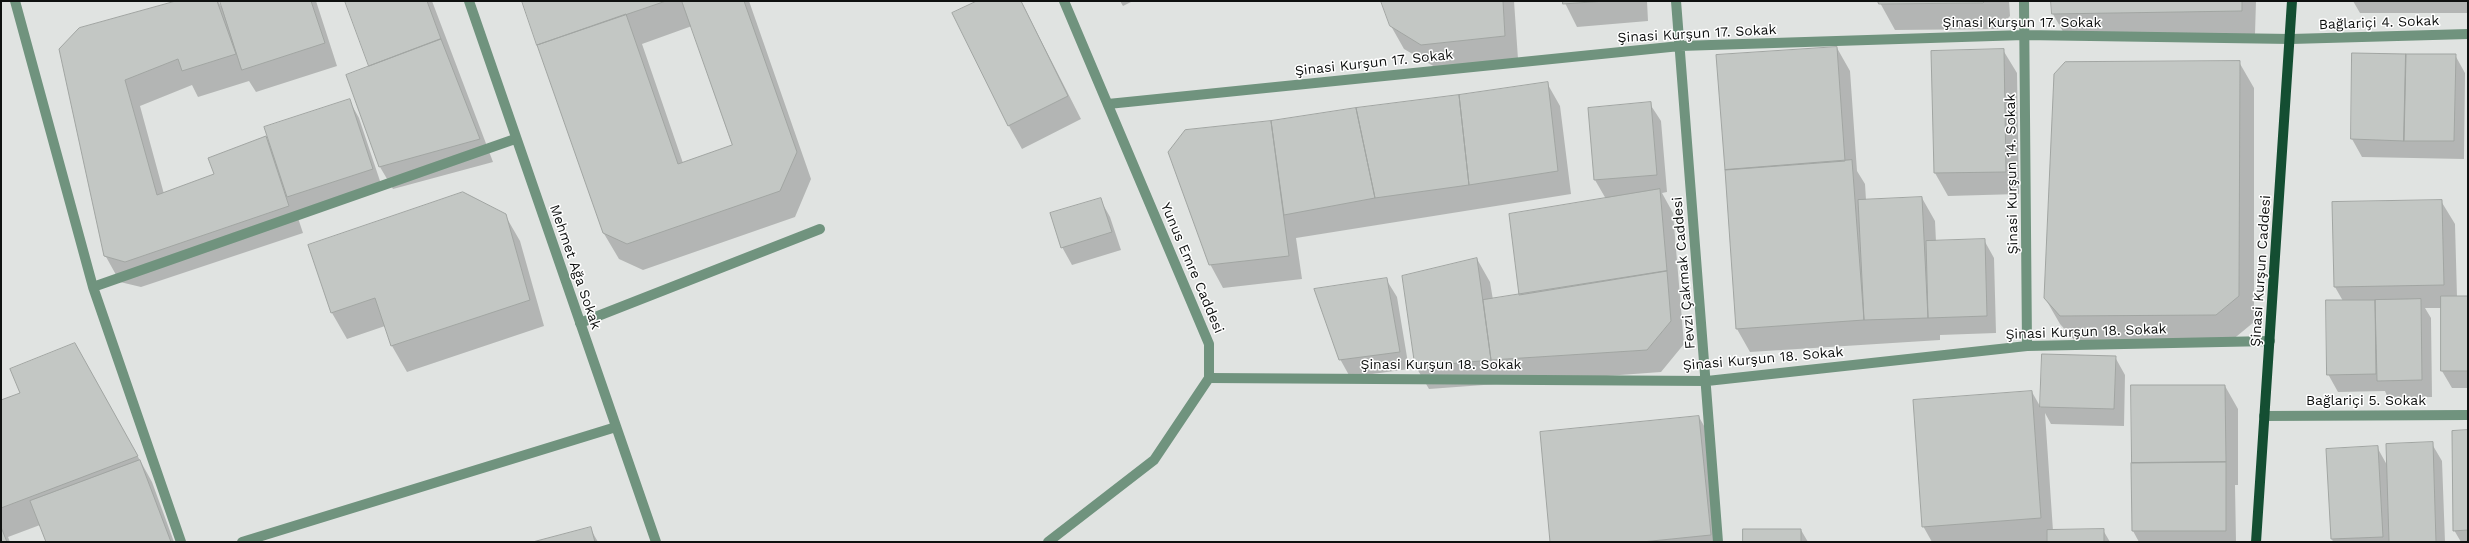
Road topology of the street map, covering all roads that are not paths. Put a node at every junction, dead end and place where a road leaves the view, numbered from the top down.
1 (16, 1) edge
2 (469, 1) edge
3 (1064, 1) edge
4 (1676, 1) edge
5 (2024, 1) edge
6 (2292, 1) edge
7 (2468, 34) edge
8 (2024, 35) junction
9 (2291, 39) junction
10 (1680, 46) junction
11 (1108, 104) junction
12 (515, 139) junction
13 (820, 229) dead end
14 (93, 287) junction
15 (580, 323) junction
16 (2270, 340) junction
17 (2027, 346) junction
18 (1209, 378) junction
19 (1707, 381) junction
20 (2468, 415) edge
21 (2264, 416) junction
22 (616, 427) junction
23 (181, 542) edge
24 (242, 542) edge
25 (656, 542) edge
26 (1048, 542) edge
27 (1718, 542) edge
28 (2256, 542) edge

1 - 14 street
2 - 12 street, Mehmet Ağa Sokak
3 - 11 street, Yunus Emre Caddesi
4 - 10 street, Fevzi Çakmak Caddesi
5 - 8 street, Şinasi Kurşun 14. Sokak
6 - 9 main road, Şinasi Kurşun Caddesi
7 - 9 street, Bağlariçi 4. Sokak
8 - 9 street, Şinasi Kurşun 17. Sokak
8 - 10 street, Şinasi Kurşun 17. Sokak
8 - 17 street, Şinasi Kurşun 14. Sokak
9 - 16 main road, Şinasi Kurşun Caddesi
10 - 11 street, Şinasi Kurşun 17. Sokak
10 - 19 street, Fevzi Çakmak Caddesi
11 - 18 street, Yunus Emre Caddesi
12 - 14 street
12 - 15 street, Mehmet Ağa Sokak
13 - 15 street
14 - 23 street
15 - 22 street, Mehmet Ağa Sokak
16 - 17 street, Şinasi Kurşun 18. Sokak
16 - 21 main road, Şinasi Kurşun Caddesi
17 - 19 street, Şinasi Kurşun 18. Sokak
18 - 19 street, Şinasi Kurşun 18. Sokak
18 - 26 street
19 - 27 street, Fevzi Çakmak Caddesi
20 - 21 street, Bağlariçi 5. Sokak
21 - 28 main road, Şinasi Kurşun Caddesi
22 - 24 street
22 - 25 street, Mehmet Ağa Sokak

